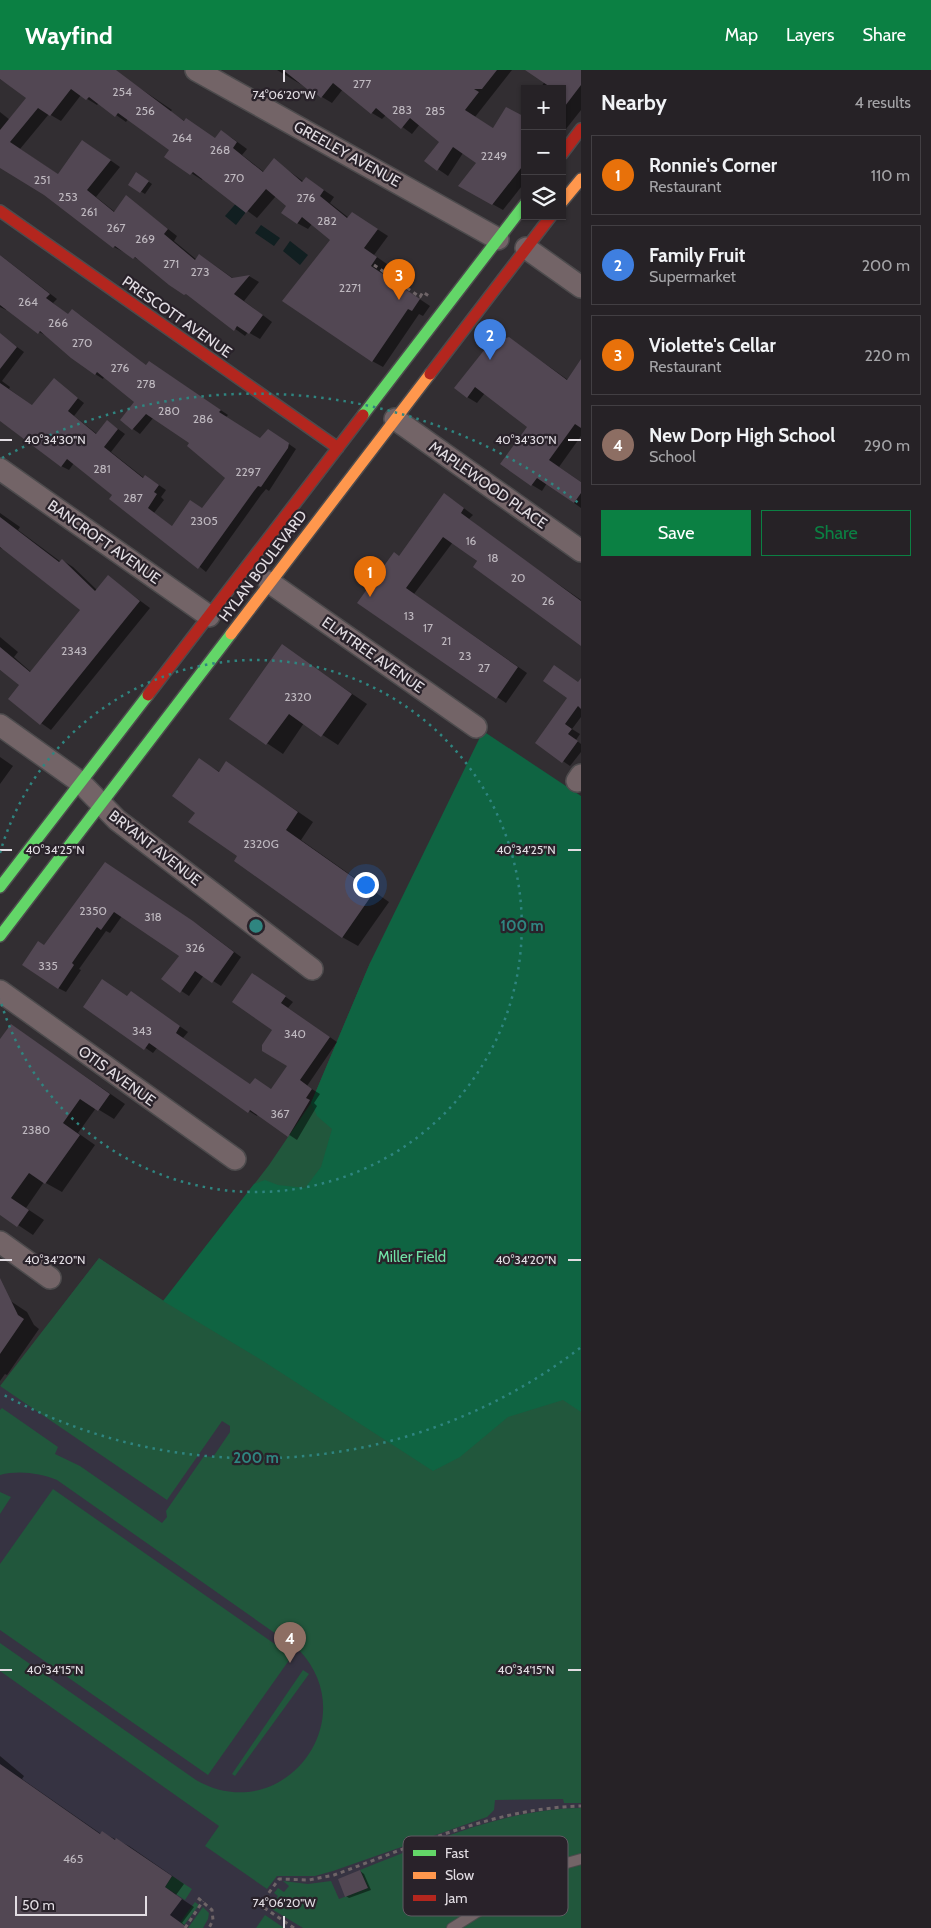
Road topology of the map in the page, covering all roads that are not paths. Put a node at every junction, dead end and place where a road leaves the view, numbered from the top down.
1 (196, 70) edge
2 (220, 76) edge
3 (581, 129) edge
4 (566, 149) edge
5 (581, 179) edge
6 (566, 197) edge
7 (521, 209) edge
8 (0, 211) edge
9 (547, 220) edge
10 (498, 239) junction
11 (526, 248) junction
12 (581, 287) edge
13 (395, 420) junction
14 (338, 448) junction
15 (0, 469) edge
16 (581, 551) edge
17 (269, 582) junction
18 (209, 616) junction
19 (167, 694) junction
20 (0, 725) edge
21 (476, 727) dead end
22 (80, 782) junction
23 (101, 804) junction
24 (0, 887) edge
25 (0, 936) edge
26 (312, 969) dead end
27 (0, 991) edge
28 (235, 1160) dead end
29 (0, 1242) edge
30 (50, 1278) dead end
31 (581, 1859) edge
32 (568, 1863) edge
33 (471, 1916) edge
34 (452, 1928) edge

1 - 2 street, GREELEY AVENUE
2 - 10 street, GREELEY AVENUE
3 - 4 main road
5 - 6 main road
7 - 10 main road, HYLAN BOULEVARD
8 - 14 main road, PRESCOTT AVENUE
9 - 11 main road, HYLAN BOULEVARD
10 - 14 main road, HYLAN BOULEVARD
11 - 12 street
11 - 13 main road, HYLAN BOULEVARD
13 - 16 street, MAPLEWOOD PLACE
13 - 17 main road, HYLAN BOULEVARD
14 - 18 main road, HYLAN BOULEVARD
15 - 18 street, BANCROFT AVENUE
17 - 19 main road, HYLAN BOULEVARD
17 - 21 street, ELMTREE AVENUE
18 - 19 main road, HYLAN BOULEVARD
19 - 22 main road, HYLAN BOULEVARD
19 - 23 main road, HYLAN BOULEVARD
20 - 22 street, BRYANT AVENUE
22 - 23 street, BRYANT AVENUE
22 - 24 main road, HYLAN BOULEVARD
23 - 25 main road, HYLAN BOULEVARD
23 - 26 street, BRYANT AVENUE
27 - 28 street, OTIS AVENUE
29 - 30 street
31 - 32 lane
33 - 34 lane

